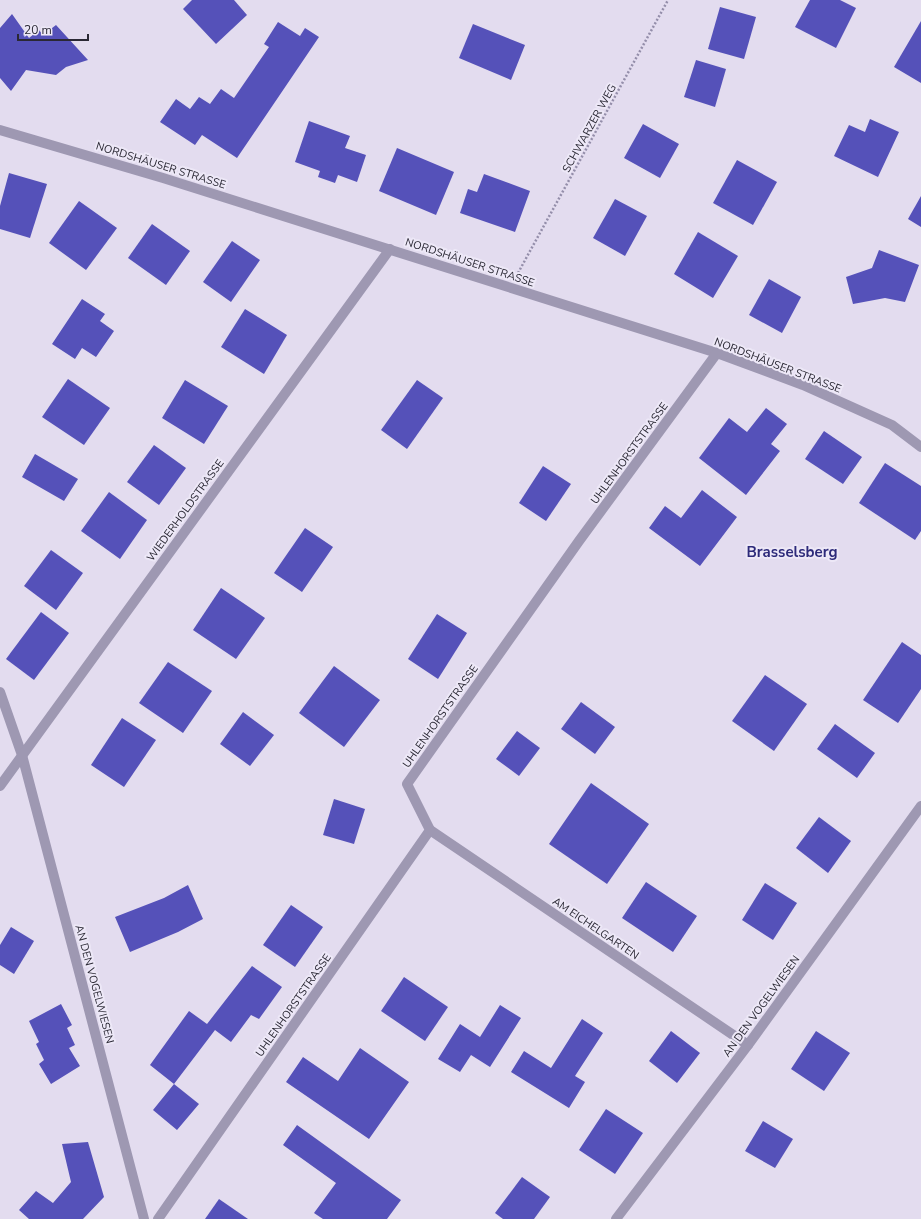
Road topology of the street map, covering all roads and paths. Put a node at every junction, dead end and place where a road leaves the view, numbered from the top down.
1 (668, 0) edge
2 (0, 130) edge
3 (390, 249) junction
4 (524, 264) dead end
5 (717, 353) junction
6 (921, 447) edge
7 (0, 692) edge
8 (22, 755) junction
9 (0, 786) edge
10 (921, 806) edge
11 (430, 830) junction
12 (748, 1045) junction
13 (144, 1219) edge
14 (158, 1219) edge
15 (616, 1219) edge

1 - 4 path, SCHWARZER WEG
2 - 3 street, NORDSHÄUSER STRASSE
3 - 5 street, NORDSHÄUSER STRASSE
3 - 8 street, WIEDERHOLDSTRASSE
5 - 6 street, NORDSHÄUSER STRASSE
5 - 11 street, UHLENHORSTSTRASSE
7 - 8 street, AN DEN VOGELWIESEN
8 - 9 street, WIEDERHOLDSTRASSE
8 - 13 street, AN DEN VOGELWIESEN
10 - 12 street, AN DEN VOGELWIESEN
11 - 12 street, AM EICHELGARTEN
11 - 14 street, UHLENHORSTSTRASSE
12 - 15 street, AN DEN VOGELWIESEN

